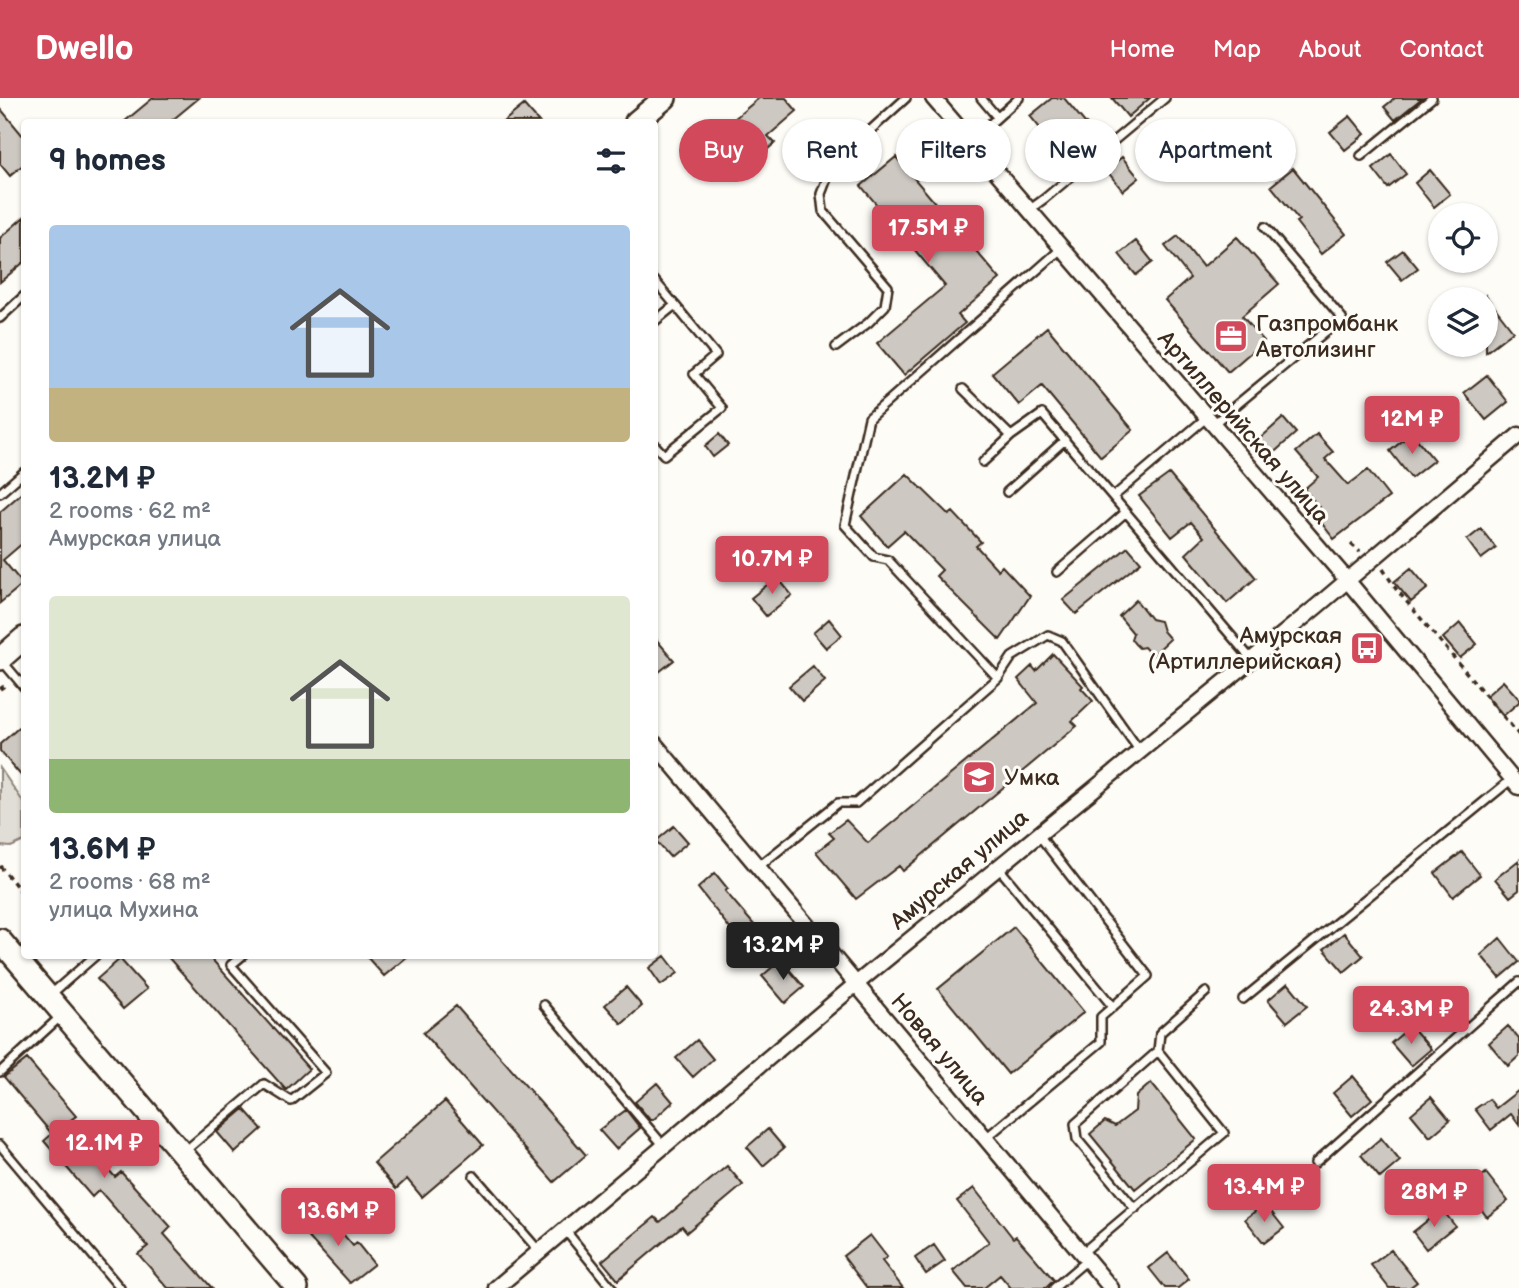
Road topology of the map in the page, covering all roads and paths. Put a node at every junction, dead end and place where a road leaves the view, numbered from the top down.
1 (665, 98) edge
2 (906, 98) edge
3 (933, 98) edge
4 (981, 98) edge
5 (1018, 98) edge
6 (1165, 98) edge
7 (1432, 98) edge
8 (997, 117) joint
9 (640, 119) edge
10 (951, 119) edge
11 (1361, 156) dead end
12 (1004, 182) edge
13 (1028, 210) junction
14 (1265, 227) dead end
15 (1061, 249) junction
16 (658, 285) edge
17 (21, 299) edge
18 (675, 305) junction
19 (0, 317) edge
20 (658, 319) edge
21 (836, 347) dead end
22 (963, 389) dead end
23 (1209, 422) junction
24 (1519, 435) edge
25 (1010, 436) junction
26 (1065, 440) junction
27 (658, 448) edge
28 (983, 462) dead end
29 (21, 475) edge
30 (1007, 492) dead end
31 (0, 493) edge
32 (1113, 497) junction
33 (1126, 512) junction
34 (1351, 544) dead end
35 (1370, 560) junction
36 (1057, 572) dead end
37 (1347, 580) junction
38 (21, 641) edge
39 (0, 659) edge
40 (1251, 659) junction
41 (998, 678) junction
42 (21, 684) edge
43 (1519, 735) edge
44 (658, 748) edge
45 (1139, 751) junction
46 (1516, 783) edge
47 (1038, 834) junction
48 (0, 866) edge
49 (758, 867) junction
50 (998, 867) junction
51 (21, 891) edge
52 (0, 940) edge
53 (92, 959) edge
54 (239, 959) edge
55 (1519, 982) edge
56 (856, 984) junction
57 (1206, 992) dead end
58 (49, 997) junction
59 (1243, 999) dead end
60 (544, 1006) dead end
61 (1113, 1007) junction
62 (63, 1014) junction
63 (1158, 1051) junction
64 (0, 1072) edge
65 (985, 1138) junction
66 (0, 1145) edge
67 (664, 1146) junction
68 (182, 1153) junction
69 (1315, 1163) dead end
70 (474, 1176) dead end
71 (1135, 1209) junction
72 (565, 1230) junction
73 (540, 1251) junction
74 (1084, 1257) junction
75 (120, 1288) edge
76 (297, 1288) edge
77 (496, 1288) edge
78 (612, 1288) edge
79 (1054, 1288) edge
80 (1111, 1288) edge

1 - 9 main road
2 - 21 lane
3 - 10 street, Артиллерийская улица
4 - 8 lane
5 - 8 lane
6 - 13 lane
7 - 11 lane
12 - 13 street, Артиллерийская улица
13 - 15 street, Артиллерийская улица
14 - 23 lane
15 - 23 street, Артиллерийская улица
15 - 41 lane
16 - 18 lane
17 - 19 lane
18 - 20 lane
18 - 27 lane
22 - 25 lane
23 - 32 lane
23 - 37 street, Артиллерийская улица
24 - 35 street, Амурская улица
25 - 26 lane
25 - 28 lane
26 - 30 lane
26 - 32 lane
29 - 31 lane
32 - 33 lane
33 - 36 lane
33 - 40 lane
34 - 35 path
35 - 37 street, Амурская улица
35 - 43 path
37 - 40 street, Амурская улица
37 - 46 street, Артиллерийская улица
38 - 39 main road
39 - 42 lane
40 - 45 street, Амурская улица
41 - 45 lane
41 - 49 lane
44 - 49 street, Новая улица
45 - 47 street, Амурская улица
46 - 59 lane
47 - 50 street, Амурская улица
47 - 61 lane
48 - 51 path
49 - 56 street, Новая улица
50 - 56 street, Амурская улица
50 - 61 lane
52 - 58 main road
53 - 58 lane
54 - 68 lane
55 - 69 lane
56 - 65 street, Новая улица
56 - 67 street, Амурская улица
57 - 63 lane
58 - 62 main road
60 - 67 lane
61 - 65 lane
62 - 64 lane
62 - 68 main road
63 - 71 lane
63 - 71 lane
65 - 74 street, Новая улица
66 - 75 lane
67 - 72 street, Амурская улица
68 - 76 main road
70 - 73 lane
71 - 74 lane
72 - 73 street, Амурская улица
72 - 78 lane
73 - 77 street, Амурская улица
74 - 79 lane
74 - 80 street, Новая улица

